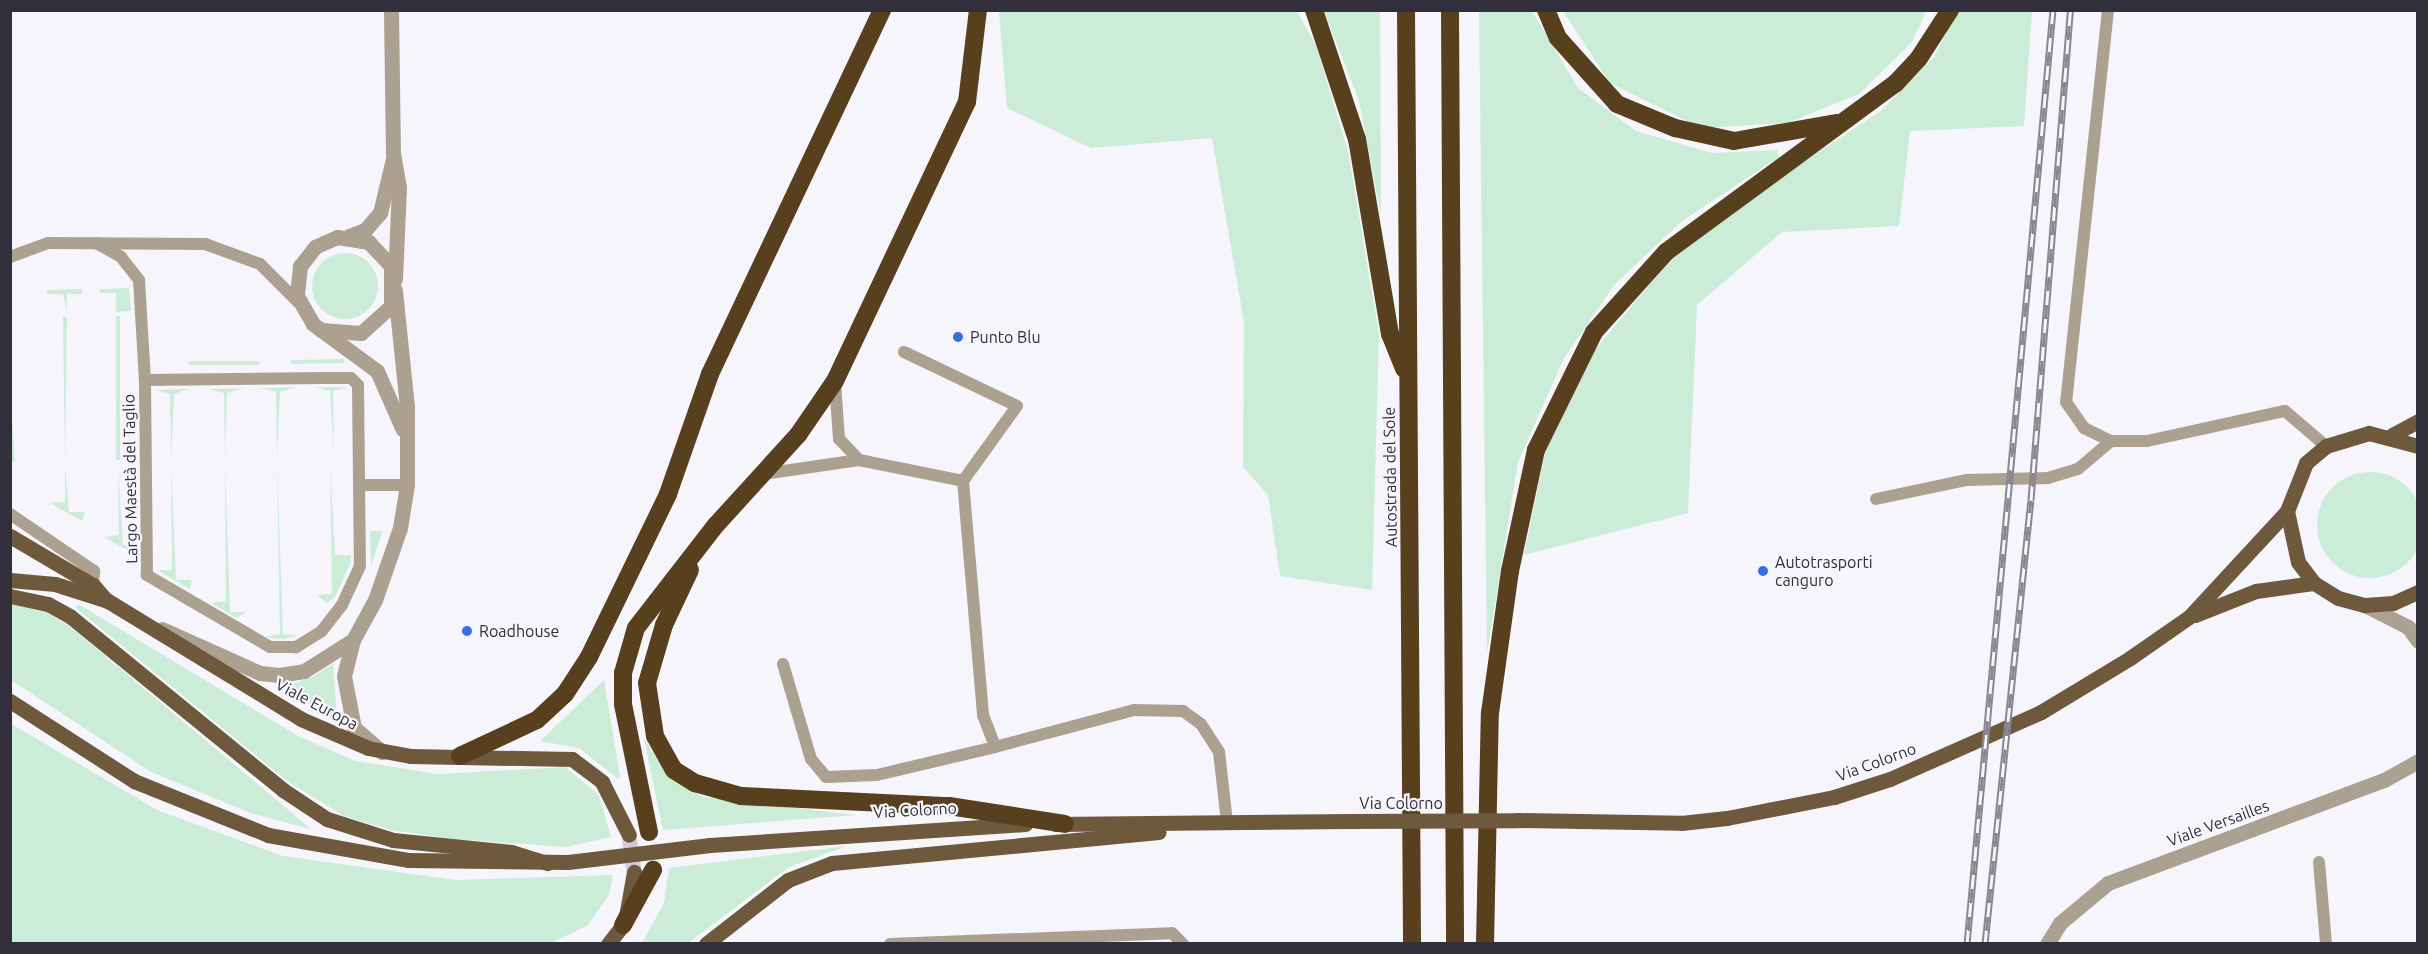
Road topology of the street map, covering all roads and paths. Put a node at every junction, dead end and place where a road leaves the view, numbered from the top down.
1 (391, 10) edge
2 (882, 10) edge
3 (978, 10) edge
4 (1314, 10) edge
5 (1406, 10) edge
6 (1450, 10) edge
7 (1546, 10) edge
8 (1950, 10) edge
9 (2108, 10) edge
10 (1837, 123) junction
11 (393, 153) junction
12 (345, 236) junction
13 (86, 242) junction
14 (10, 257) edge
15 (395, 286) junction
16 (298, 302) junction
17 (321, 330) junction
18 (904, 352) dead end
19 (1408, 379) junction
20 (145, 380) junction
21 (835, 381) junction
22 (2418, 421) edge
23 (404, 434) junction
24 (2392, 435) junction
25 (2111, 441) junction
26 (2326, 446) junction
27 (2418, 446) edge
28 (859, 460) junction
29 (763, 474) junction
30 (963, 481) junction
31 (360, 485) junction
32 (406, 485) junction
33 (1876, 499) dead end
34 (2287, 511) junction
35 (10, 514) edge
36 (10, 536) edge
37 (703, 541) junction
38 (10, 580) edge
39 (2314, 583) junction
40 (93, 585) junction
41 (2418, 592) edge
42 (10, 596) edge
43 (108, 601) junction
44 (2365, 605) junction
45 (2189, 617) junction
46 (136, 618) junction
47 (352, 640) junction
48 (2418, 641) edge
49 (783, 664) dead end
50 (10, 701) edge
51 (994, 747) junction
52 (382, 752) junction
53 (460, 756) junction
54 (2418, 761) edge
55 (1227, 822) junction
56 (1197, 823) junction
57 (1065, 824) junction
58 (650, 832) tunnel mouth
59 (629, 835) tunnel mouth
60 (2319, 862) dead end
61 (547, 863) junction
62 (652, 870) tunnel mouth
63 (634, 872) tunnel mouth
64 (623, 925) junction
65 (608, 944) edge
66 (706, 944) edge
67 (890, 944) edge
68 (1183, 944) edge
69 (1412, 944) edge
70 (1455, 944) edge
71 (1485, 944) edge
72 (2047, 944) edge
73 (2326, 944) edge

1 - 11 street
2 - 53 highway
3 - 21 highway
4 - 19 highway
5 - 19 highway, Autostrada del Sole
6 - 70 highway
7 - 10 highway
8 - 10 highway
9 - 25 lane
10 - 71 highway
11 - 12 street
11 - 15 street
12 - 15 street
12 - 16 street
13 - 14 lane
13 - 16 lane
13 - 20 lane
15 - 17 street
15 - 23 street
16 - 17 street
17 - 23 street
18 - 30 lane
19 - 69 highway, Autostrada del Sole
20 - 31 lane, Largo Maestà del Taglio
20 - 31 lane, Largo Maestà del Taglio
21 - 28 lane
21 - 29 highway
22 - 24 main road, Via Colorno
23 - 32 street
24 - 26 main road, Via Colorno
24 - 27 main road, Via Colorno
25 - 26 lane
25 - 33 lane
26 - 34 main road, Via Colorno
28 - 29 lane
28 - 30 lane
29 - 37 highway
30 - 51 lane
31 - 32 lane
32 - 47 street
34 - 39 main road, Via Colorno
34 - 45 main road, Via Colorno
35 - 40 lane
36 - 40 main road
37 - 57 highway
37 - 58 highway
38 - 43 main road, Viale Europa
39 - 44 main road, Via Colorno
39 - 45 main road, Via Colorno
40 - 43 main road
41 - 44 main road, Via Colorno
42 - 61 main road
43 - 46 main road, Viale Europa
44 - 48 street
45 - 55 main road, Via Colorno, bridge
46 - 47 street
46 - 52 main road, Viale Europa
47 - 52 street
49 - 51 lane
50 - 61 main road
51 - 55 lane
52 - 53 main road, Viale Europa
53 - 59 main road, Viale Europa
54 - 72 street, Viale Versailles
55 - 56 main road, Via Colorno
56 - 57 main road, Via Colorno
56 - 66 main road
57 - 61 main road, Via Colorno, bridge
60 - 73 lane
62 - 64 highway
63 - 64 main road
64 - 65 main road
67 - 68 lane

